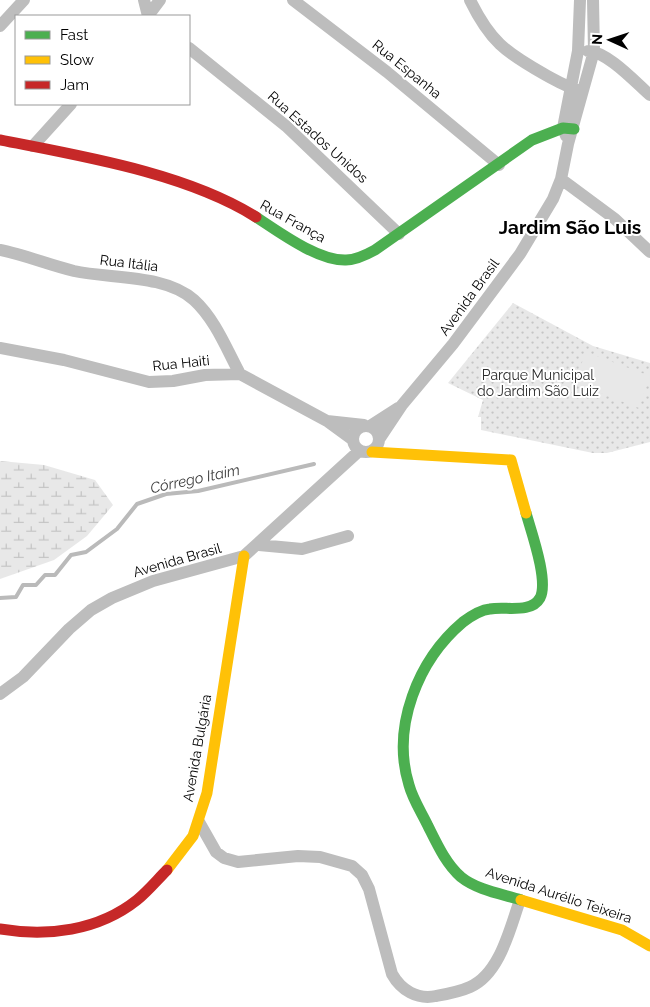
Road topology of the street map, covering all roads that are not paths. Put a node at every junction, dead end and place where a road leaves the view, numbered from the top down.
1 (24, 0) edge
2 (144, 0) edge
3 (160, 0) edge
4 (292, 0) edge
5 (470, 0) edge
6 (580, 0) edge
7 (593, 0) edge
8 (148, 15) edge
9 (149, 15) edge
10 (0, 26) edge
11 (190, 49) edge
12 (578, 51) junction
13 (594, 51) junction
14 (569, 88) junction
15 (582, 91) junction
16 (650, 95) edge
17 (70, 105) edge
18 (569, 129) junction
19 (0, 140) edge
20 (33, 146) junction
21 (499, 165) junction
22 (561, 179) junction
23 (399, 234) junction
24 (0, 250) edge
25 (650, 252) edge
26 (0, 348) edge
27 (240, 374) junction
28 (402, 405) junction
29 (327, 421) junction
30 (367, 426) junction
31 (380, 438) junction
32 (356, 446) junction
33 (372, 452) junction
34 (348, 536) dead end
35 (259, 545) junction
36 (244, 556) junction
37 (0, 694) edge
38 (199, 822) junction
39 (520, 900) junction
40 (0, 929) edge
41 (650, 946) edge

1 - 10 street
2 - 8 street
3 - 9 street
4 - 21 street, Rua Espanha
5 - 14 street
6 - 12 street, Avenida Brasil
7 - 13 street, Avenida Brasil
11 - 23 street, Rua Estados Unidos
12 - 13 street
12 - 14 street, Avenida Brasil
13 - 15 street, Avenida Brasil
13 - 16 street
14 - 15 street
14 - 18 street, Avenida Brasil
15 - 18 street, Avenida Brasil
17 - 20 street
18 - 21 street, Rua França
18 - 22 street, Avenida Brasil
19 - 20 street, Rua França
20 - 23 street, Rua França
21 - 23 street, Rua França
22 - 25 street
22 - 28 street, Avenida Brasil
24 - 27 street, Rua Itália
26 - 27 street, Rua Haiti
27 - 29 street
28 - 30 street, Avenida Brasil
28 - 31 street, Avenida Brasil
29 - 30 street
29 - 32 street
30 - 31 street
30 - 32 street
31 - 33 street
32 - 33 street
32 - 35 street, Avenida Brasil
33 - 39 street, Avenida Aurélio Teixeira
34 - 35 street
35 - 36 street, Avenida Brasil
36 - 37 street, Avenida Brasil
36 - 38 street, Avenida Bulgária
38 - 39 street
38 - 40 street, Avenida Bulgária
39 - 41 street, Avenida Aurélio Teixeira

